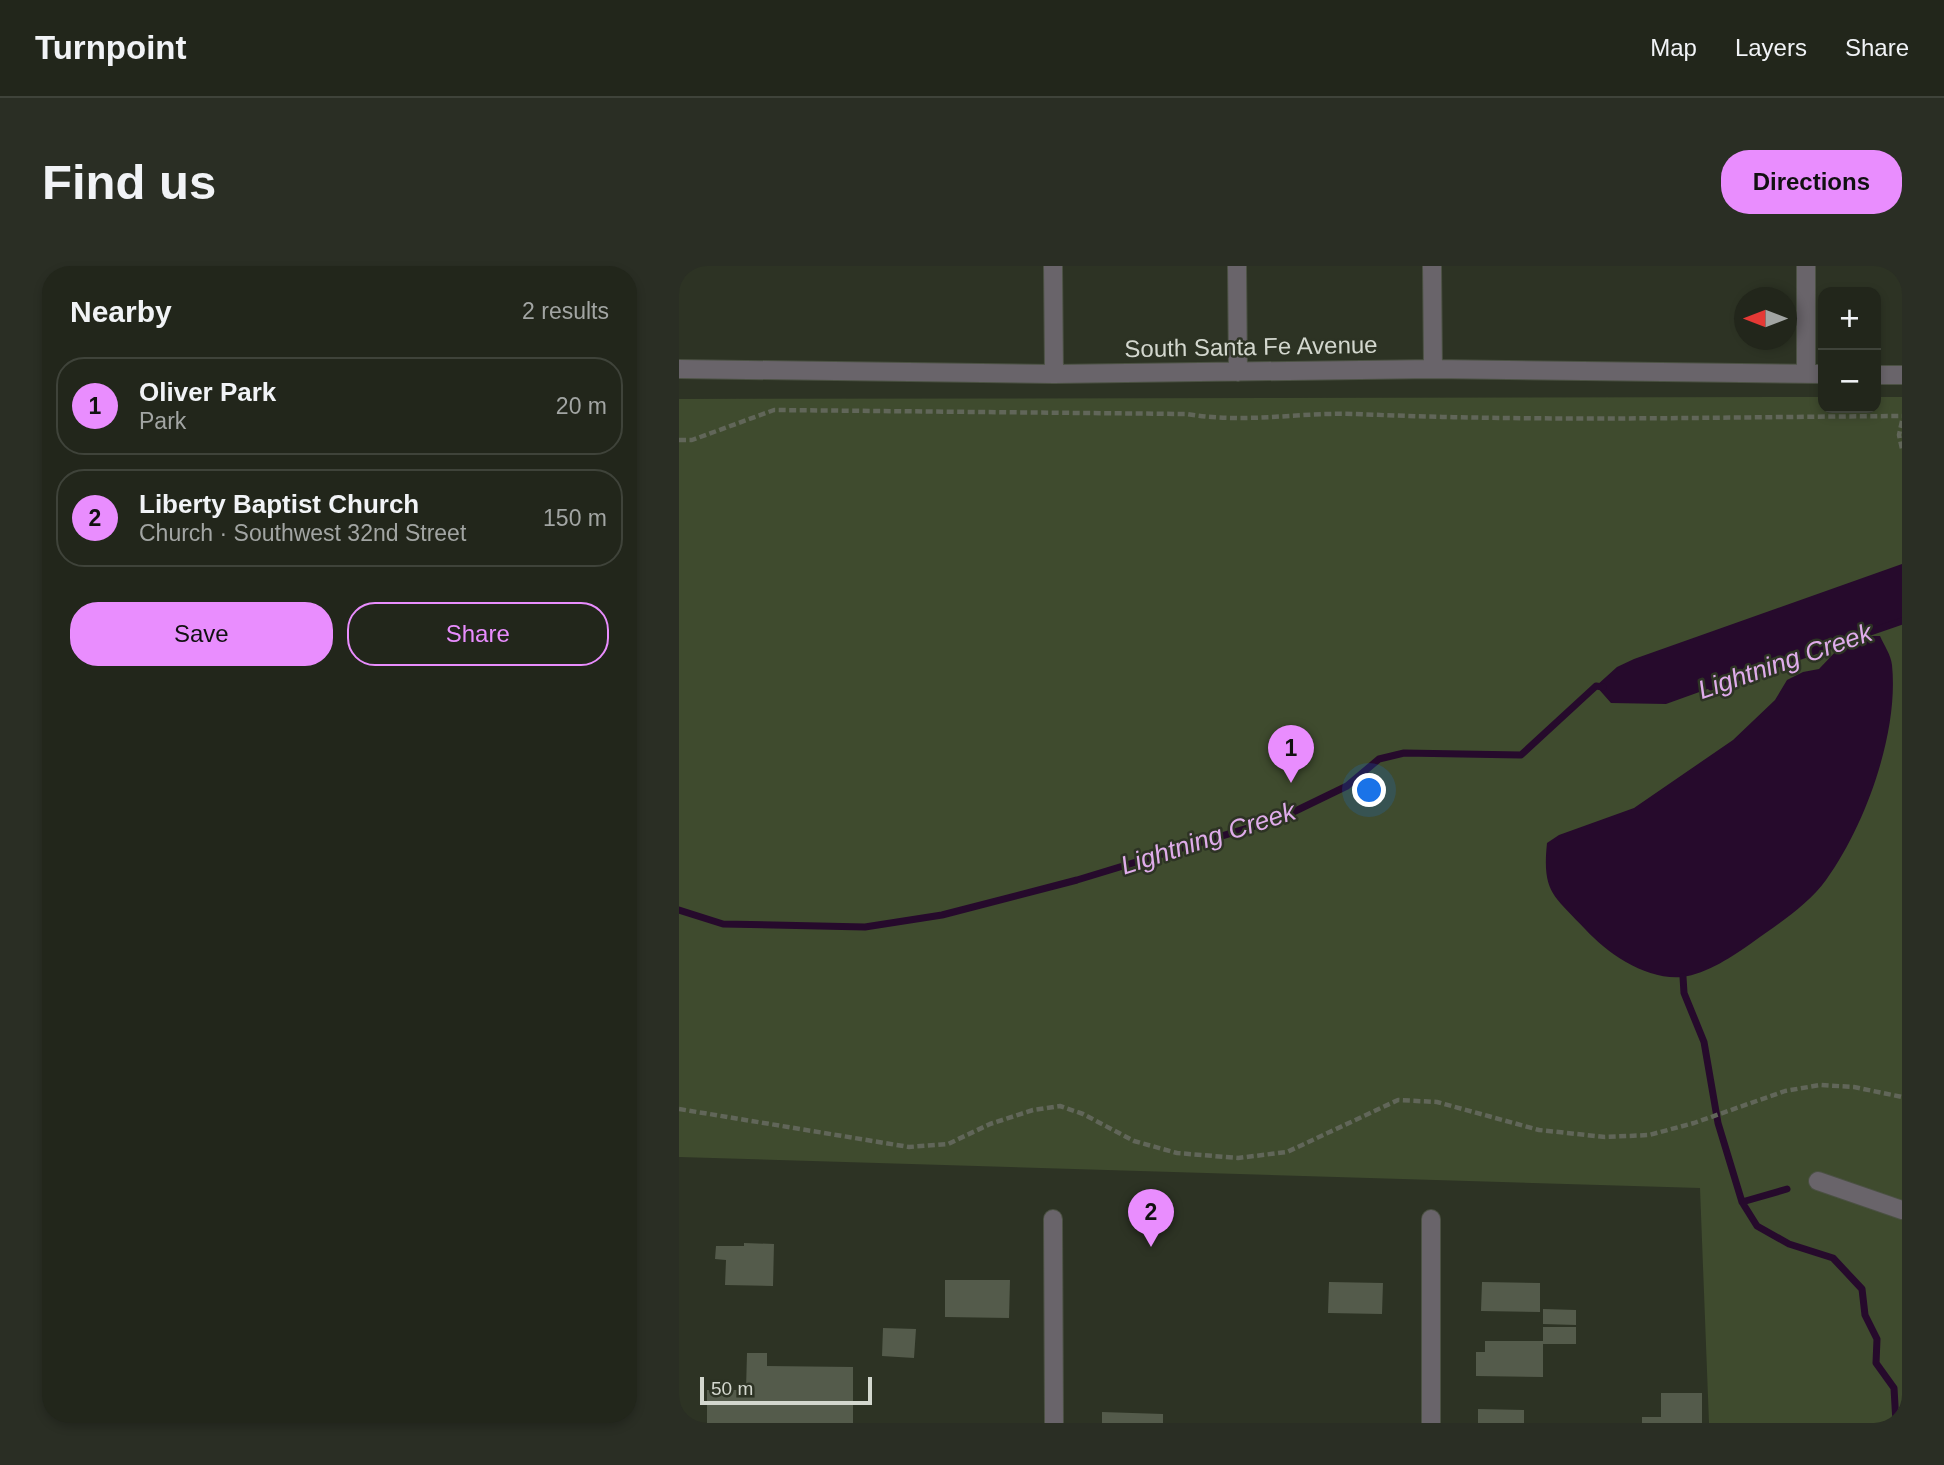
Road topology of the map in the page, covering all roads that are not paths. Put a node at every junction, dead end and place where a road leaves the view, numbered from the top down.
1 (1053, 266) edge
2 (1237, 266) edge
3 (1432, 266) edge
4 (1806, 266) edge
5 (679, 369) edge
6 (1433, 369) junction
7 (1238, 372) junction
8 (1054, 374) junction
9 (1815, 374) edge
10 (1881, 374) edge
11 (1902, 374) edge
12 (1818, 1181) dead end
13 (1902, 1210) edge
14 (1053, 1219) dead end
15 (1431, 1219) dead end
16 (1054, 1423) edge
17 (1431, 1423) edge

1 - 8 street
2 - 7 street
3 - 6 street
4 - 9 street
5 - 8 street, South Santa Fe Avenue
6 - 7 street, South Santa Fe Avenue
6 - 9 street, South Santa Fe Avenue
7 - 8 street, South Santa Fe Avenue
10 - 11 street
12 - 13 street
14 - 16 street
15 - 17 street

